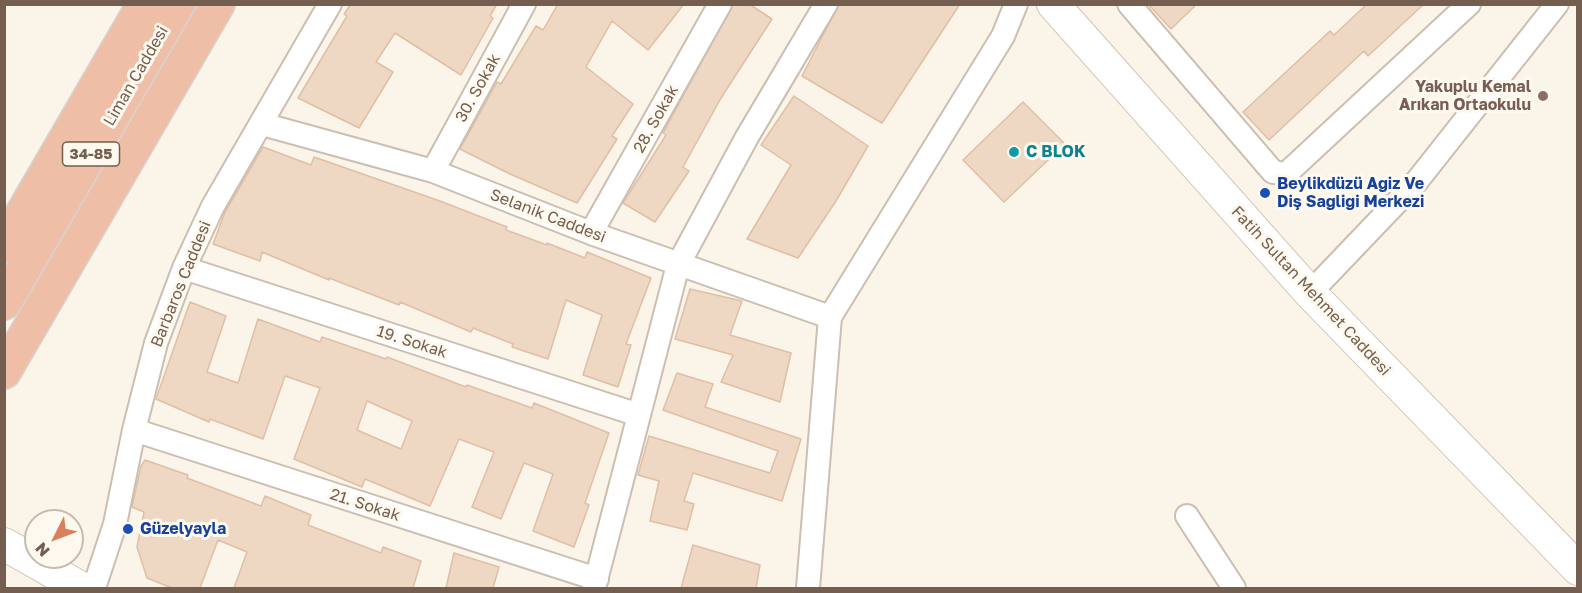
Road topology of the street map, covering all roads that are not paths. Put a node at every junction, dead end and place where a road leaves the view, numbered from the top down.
1 (144, 4) edge
2 (178, 4) edge
3 (218, 4) edge
4 (330, 4) edge
5 (524, 4) edge
6 (720, 4) edge
7 (826, 4) edge
8 (1016, 4) edge
9 (1053, 4) edge
10 (1129, 4) edge
11 (1469, 4) edge
12 (1557, 4) edge
13 (262, 124) junction
14 (433, 171) junction
15 (591, 233) junction
16 (4, 245) edge
17 (678, 265) junction
18 (184, 268) junction
19 (1310, 293) junction
20 (4, 303) edge
21 (830, 317) junction
22 (4, 372) edge
23 (639, 415) junction
24 (134, 430) junction
25 (1187, 516) dead end
26 (4, 544) edge
27 (1578, 569) edge
28 (595, 584) edge
29 (81, 588) edge
30 (94, 588) edge
31 (808, 588) edge
32 (1234, 588) edge

1 - 16 highway, Liman Caddesi / 34-85
2 - 20 highway, Liman Caddesi / 34-85
3 - 22 highway
4 - 13 street, Barbaros Caddesi
5 - 14 street, 30. Sokak
6 - 15 street, 28. Sokak
7 - 17 street
8 - 21 street
9 - 19 main road, Fatih Sultan Mehmet Caddesi
10 - 11 street
12 - 19 street
13 - 14 street, Selanik Caddesi
13 - 18 street, Barbaros Caddesi
14 - 15 street, Selanik Caddesi
15 - 17 street, Selanik Caddesi
17 - 21 street, Selanik Caddesi
17 - 23 street
18 - 23 street, 19. Sokak
18 - 24 street, Barbaros Caddesi
19 - 27 main road, Fatih Sultan Mehmet Caddesi
21 - 31 street
23 - 28 street
24 - 28 street, 21. Sokak
24 - 30 street, Barbaros Caddesi
25 - 32 street
26 - 29 main road

